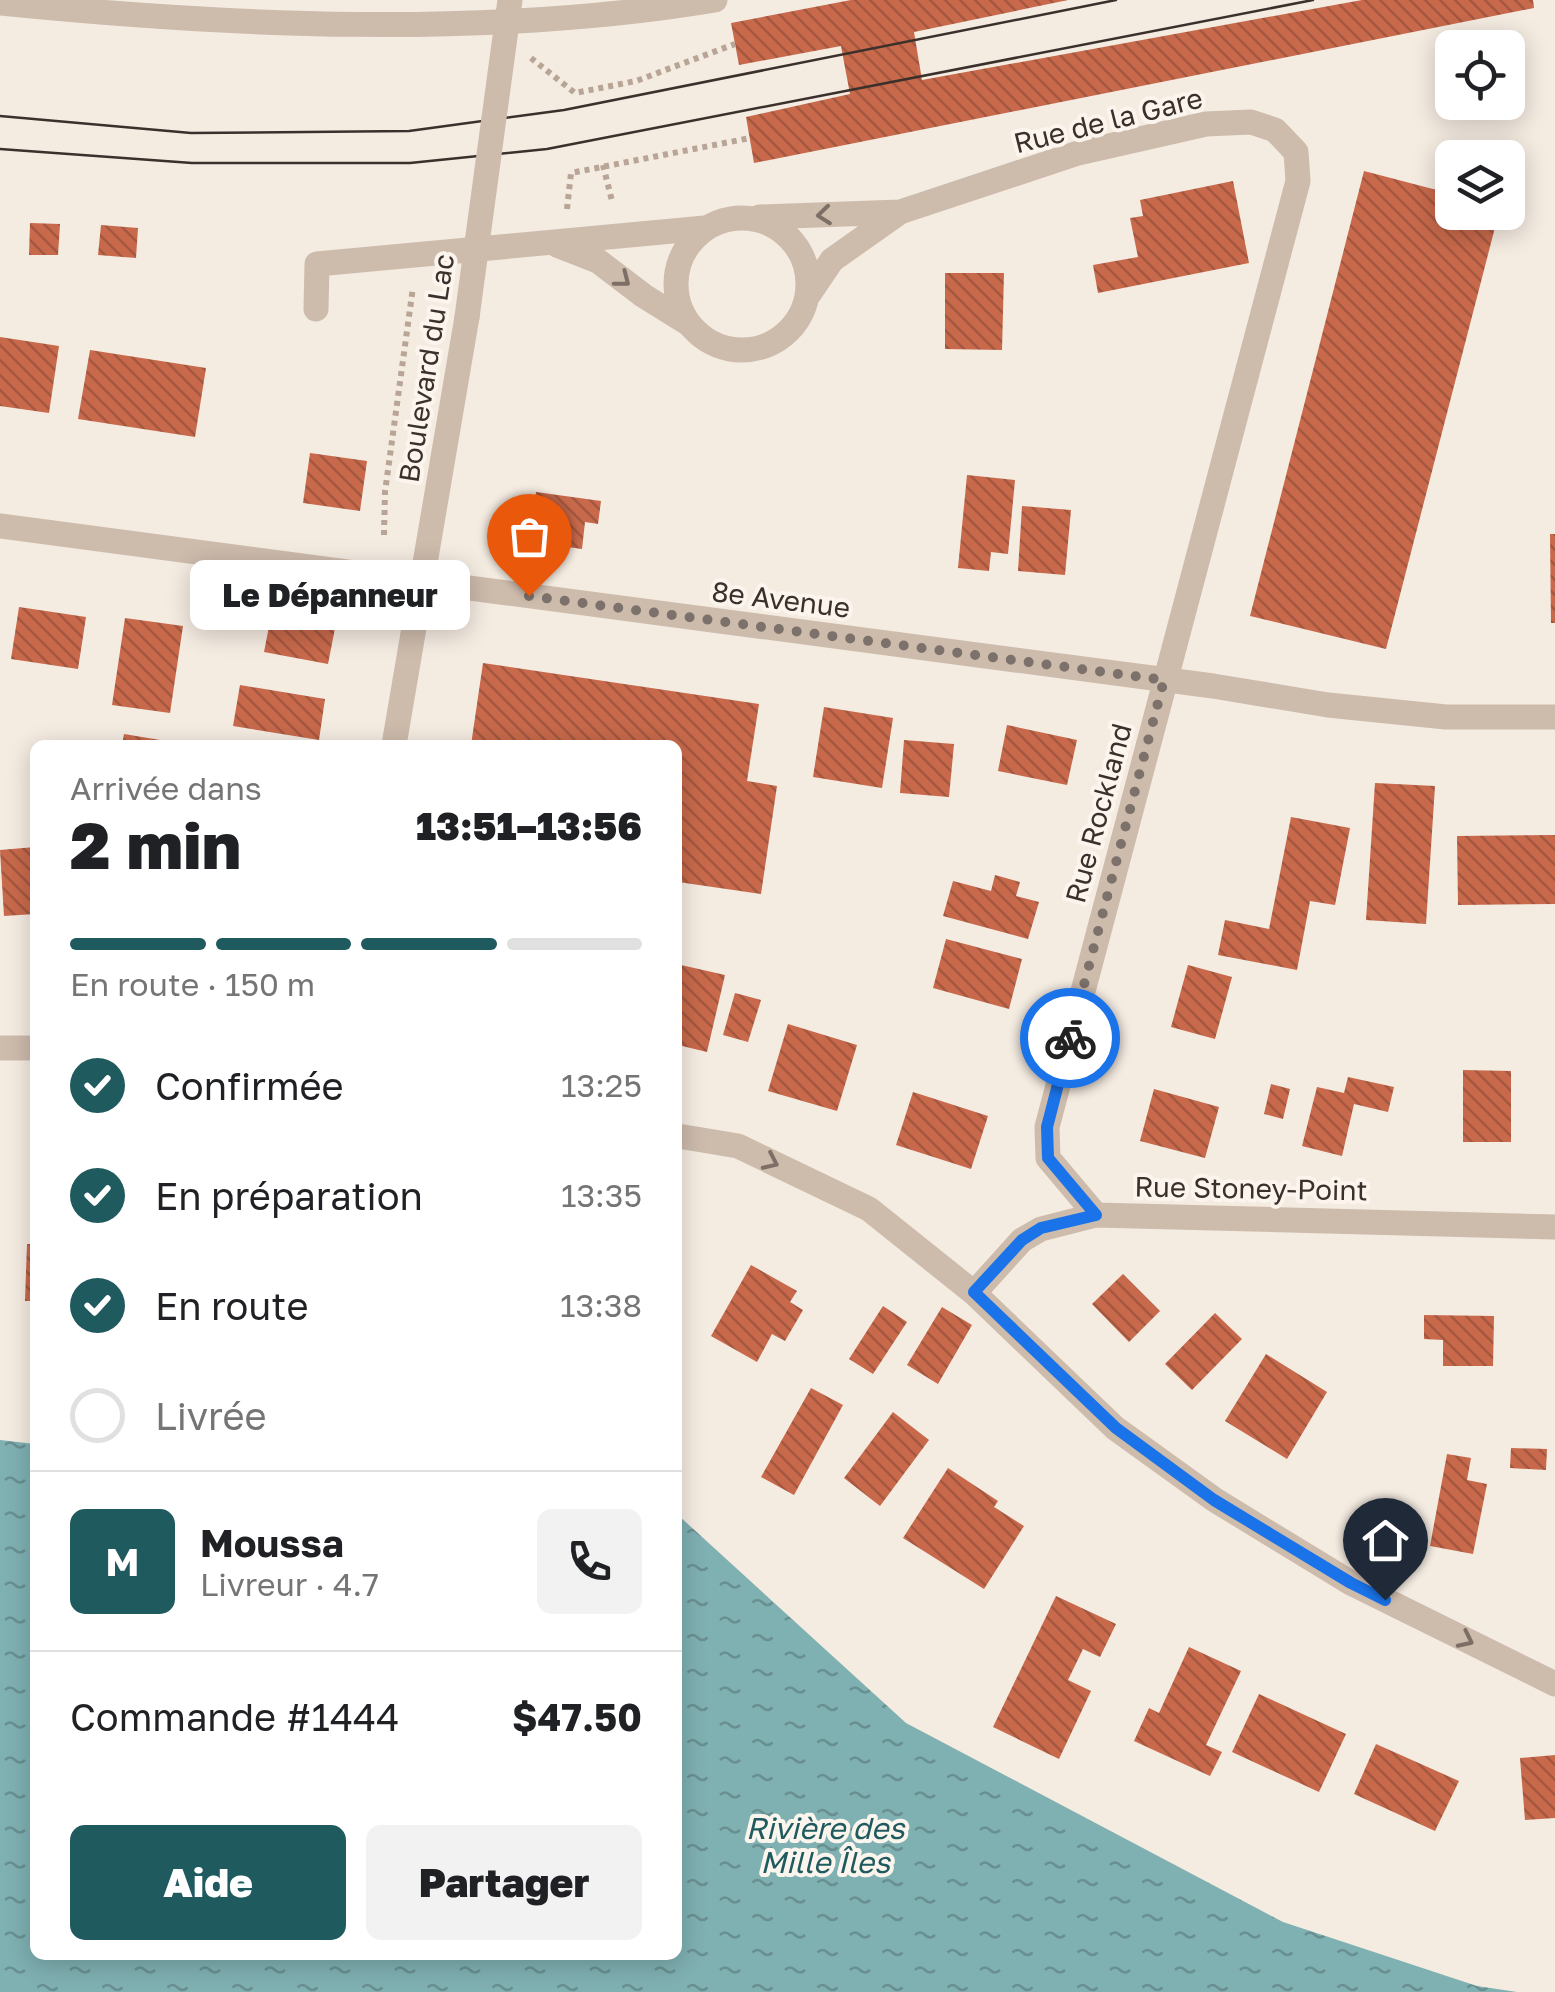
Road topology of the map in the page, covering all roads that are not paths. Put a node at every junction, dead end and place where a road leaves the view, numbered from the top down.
1 (510, 0) edge
2 (714, 0) edge
3 (0, 3) edge
4 (1298, 181) joint
5 (900, 212) junction
6 (748, 217) junction
7 (706, 228) junction
8 (552, 243) junction
9 (807, 297) junction
10 (316, 308) dead end
11 (690, 324) junction
12 (0, 526) edge
13 (420, 582) junction
14 (1164, 680) junction
15 (1555, 717) edge
16 (395, 740) edge
17 (0, 1048) edge
18 (30, 1048) edge
19 (682, 1137) edge
20 (1096, 1215) junction
21 (1555, 1228) edge
22 (974, 1292) junction
23 (1555, 1684) edge

1 - 13 street, Boulevard du Lac, bridge
2 - 3 street
4 - 5 street, Rue de la Gare
4 - 14 street, Rue Rockland
5 -> 6 street, Rue de la Gare
5 - 9 street, Rue de la Gare
6 - 7 street
6 - 9 street
7 - 8 street
7 - 11 street
8 - 10 street
8 -> 11 street
9 - 11 street
12 - 13 street, 8e Avenue
13 - 14 street, 8e Avenue
13 - 16 street, Boulevard du Lac
14 - 15 street, 8e Avenue
14 - 20 street, Rue Rockland
17 - 18 street
19 -> 22 street
20 - 21 street, Rue Stoney-Point
20 - 22 street, Rue Stoney-Point
22 -> 23 street

